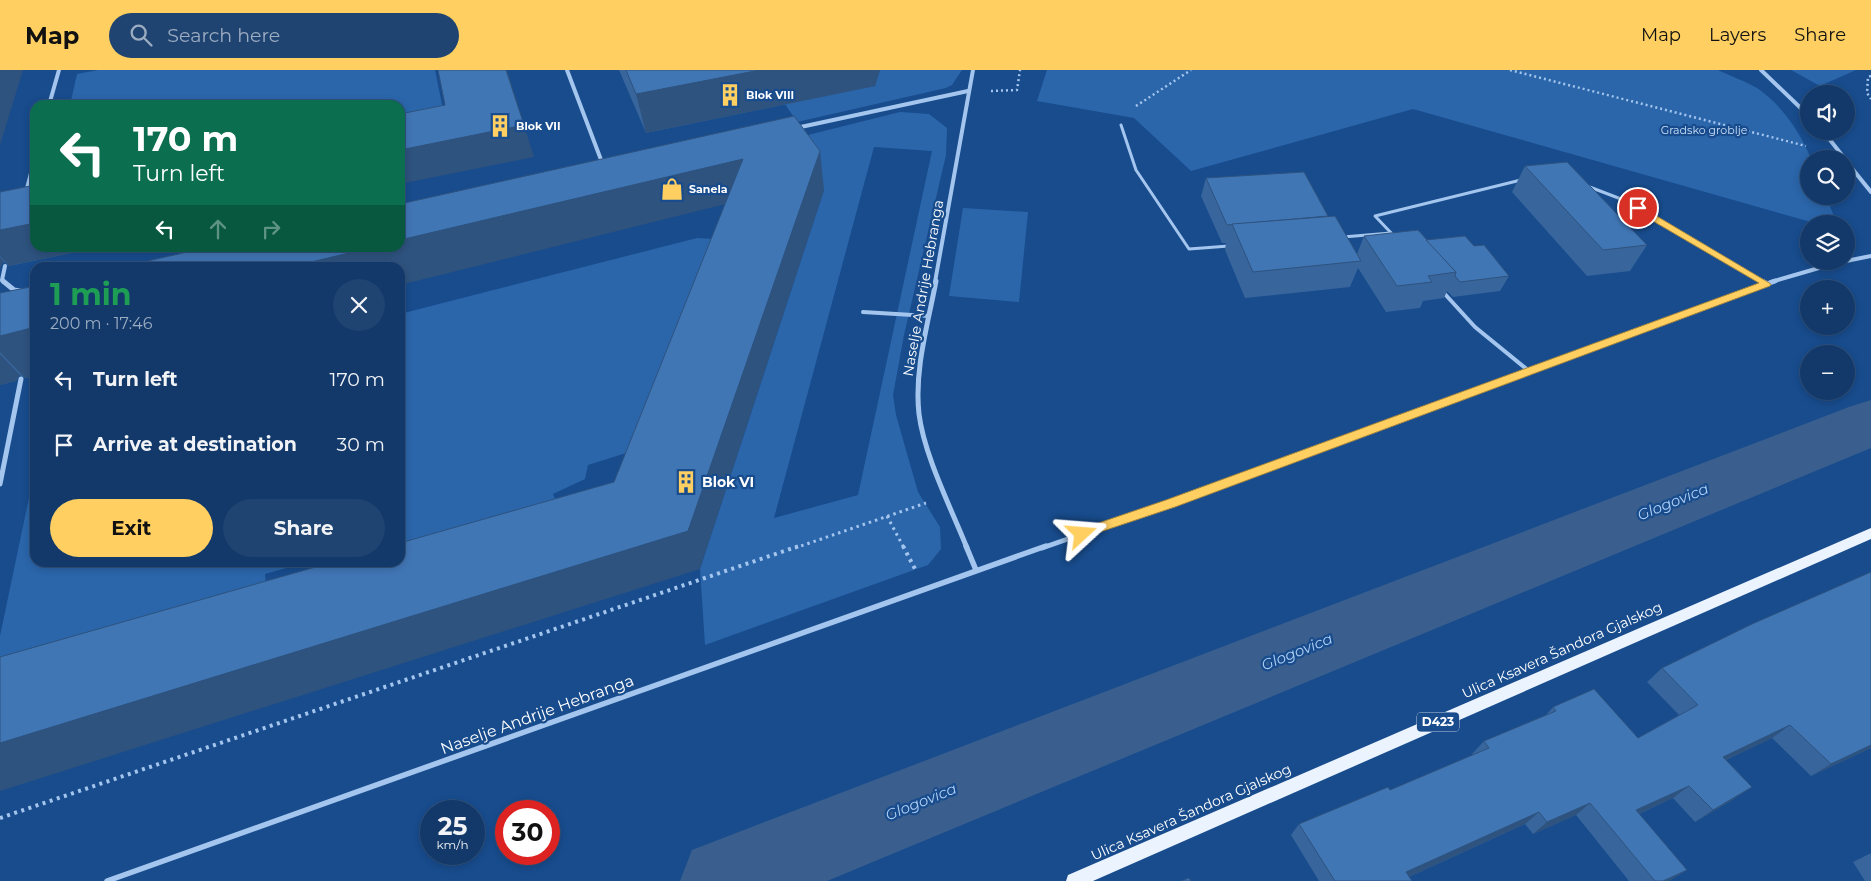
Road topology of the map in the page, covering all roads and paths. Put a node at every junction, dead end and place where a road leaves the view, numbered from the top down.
1 (59, 70) edge
2 (567, 70) edge
3 (972, 70) edge
4 (1020, 70) edge
5 (1191, 70) edge
6 (1510, 70) edge
7 (1761, 70) edge
8 (1871, 76) edge
9 (968, 91) junction
10 (1871, 99) edge
11 (50, 100) edge
12 (1136, 106) dead end
13 (1800, 107) edge
14 (1121, 125) dead end
15 (787, 130) edge
16 (1830, 140) edge
17 (1806, 146) dead end
18 (1838, 150) edge
19 (605, 170) edge
20 (1855, 172) edge
21 (30, 176) edge
22 (1528, 178) edge
23 (1578, 183) edge
24 (1871, 192) edge
25 (23, 200) edge
26 (1391, 233) junction
27 (1342, 237) edge
28 (1397, 240) edge
29 (1237, 245) edge
30 (1871, 256) edge
31 (1855, 259) edge
32 (5, 266) dead end
33 (1809, 270) edge
34 (1767, 284) junction
35 (1443, 291) edge
36 (28, 292) edge
37 (863, 312) dead end
38 (928, 316) junction
39 (1529, 371) junction
40 (21, 379) dead end
41 (0, 484) edge
42 (946, 496) junction
43 (887, 516) junction
44 (1871, 533) edge
45 (976, 570) junction
46 (925, 588) junction
47 (0, 818) edge
48 (107, 881) edge
49 (1074, 881) edge

1 - 11 street
2 - 19 street
3 - 9 street, Naselje Andrije Hebranga
4 - 9 path
5 - 12 path
6 - 17 path
7 - 13 street
8 - 10 path
9 - 15 street
9 - 38 street, Naselje Andrije Hebranga
14 - 29 lane
16 - 18 street
20 - 24 street
21 - 25 street
22 - 26 lane
23 - 34 lane
26 - 27 lane
26 - 28 lane
30 - 31 street, Naselje Andrije Hebranga
32 - 36 street
33 - 34 street, Naselje Andrije Hebranga
34 - 39 street, Naselje Andrije Hebranga
35 - 39 lane
37 - 38 lane
38 - 42 street, Naselje Andrije Hebranga
39 - 45 street, Naselje Andrije Hebranga
40 - 41 street
42 - 43 path
42 - 45 street, Naselje Andrije Hebranga
43 - 46 path
43 - 47 path
44 - 49 main road, Ulica Ksavera Šandora Gjalskog / D423
45 - 46 street, Naselje Andrije Hebranga
46 - 48 street, Naselje Andrije Hebranga

